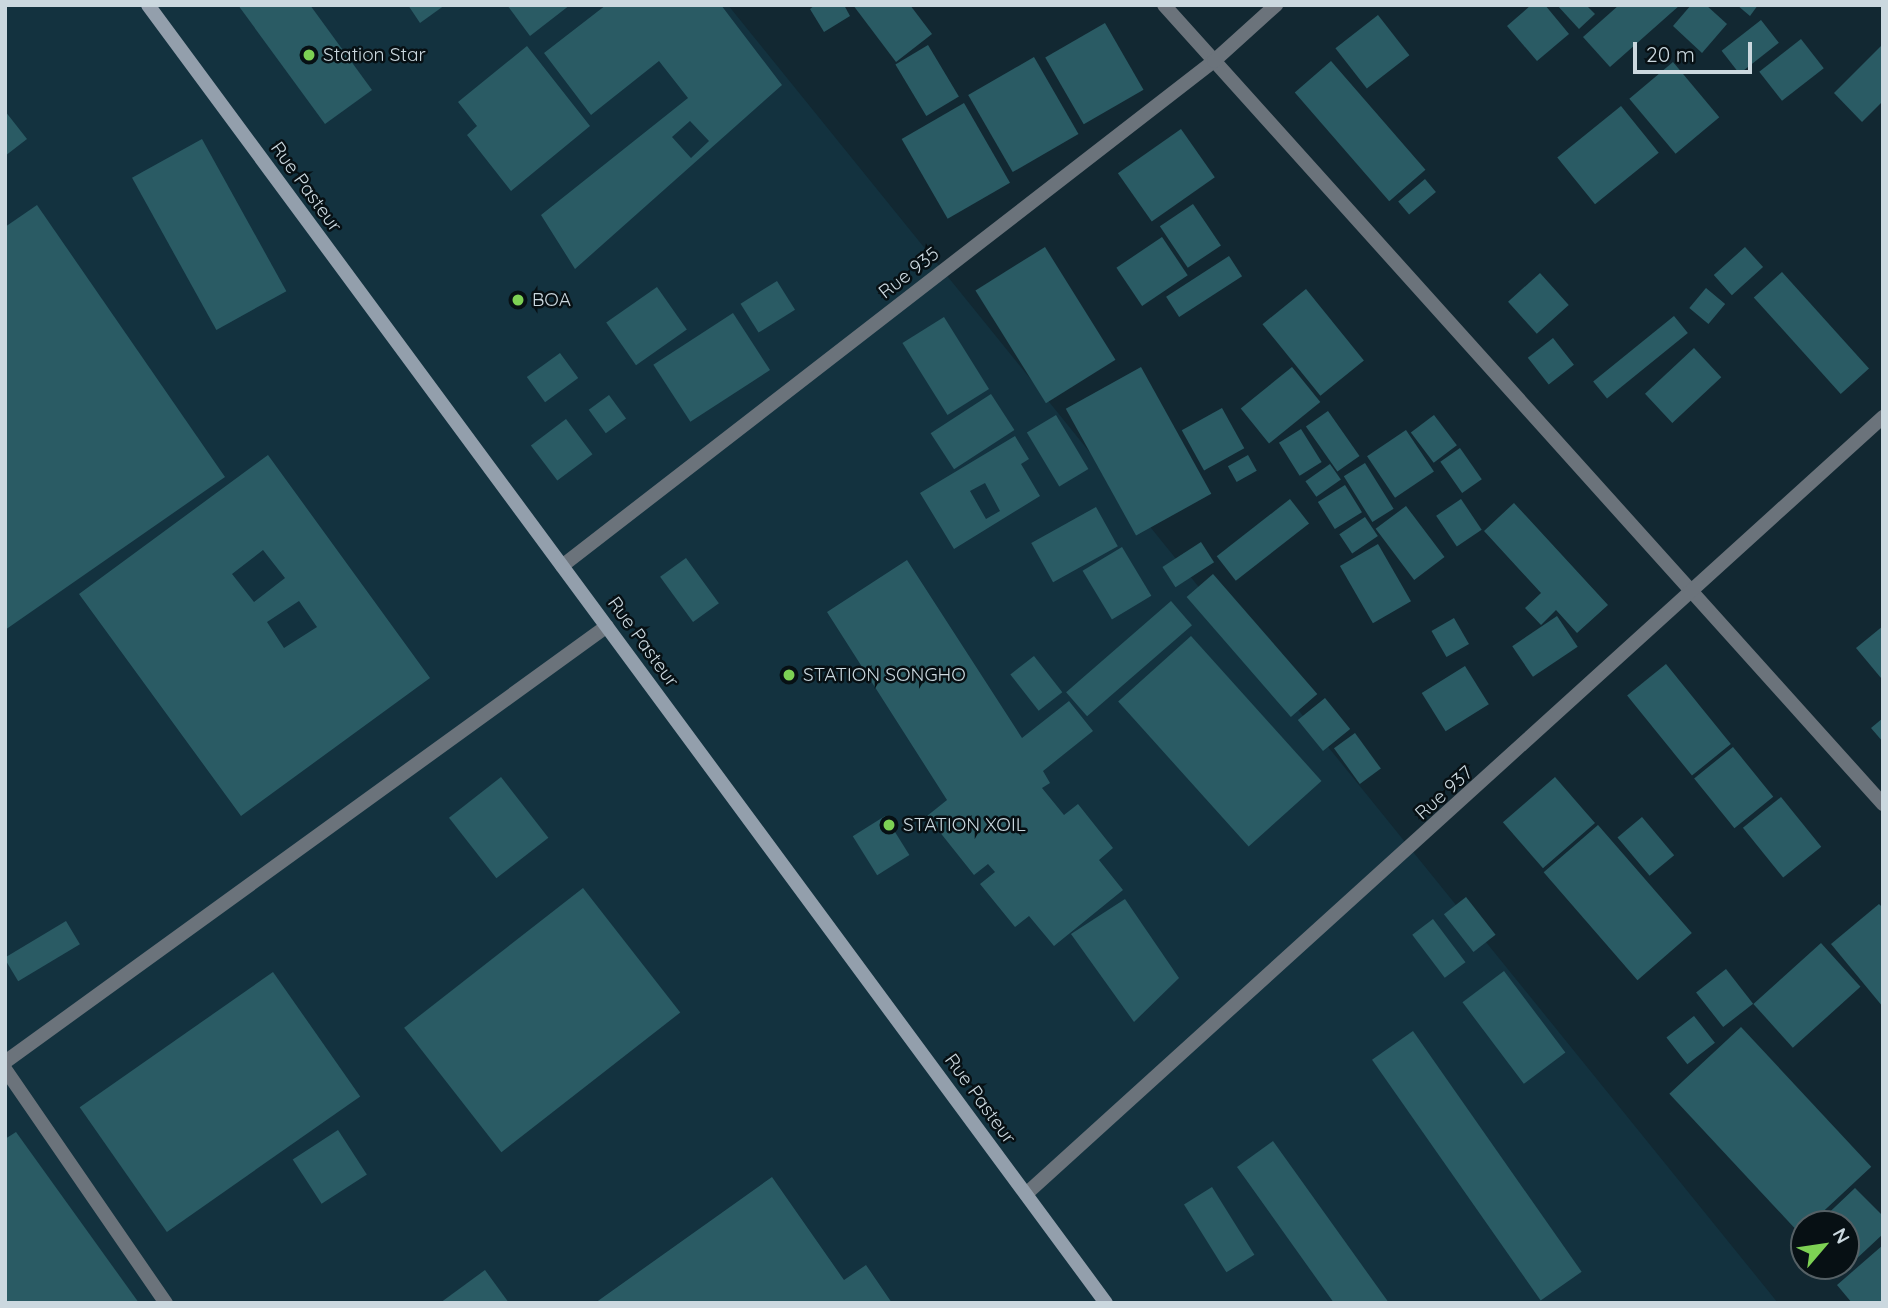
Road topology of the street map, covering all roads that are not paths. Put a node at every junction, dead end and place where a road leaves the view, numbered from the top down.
1 (148, 5) edge
2 (1164, 5) edge
3 (1276, 5) edge
4 (1214, 61) junction
5 (1883, 417) edge
6 (562, 566) junction
7 (1694, 594) junction
8 (607, 626) junction
9 (1883, 804) edge
10 (5, 1062) edge
11 (5, 1069) edge
12 (1026, 1194) junction
13 (166, 1303) edge
14 (1106, 1303) edge

1 - 6 main road, Rue Pasteur
2 - 4 street
3 - 4 street, Rue 935
4 - 6 street, Rue 935
4 - 7 street
5 - 7 street, Rue 937
6 - 8 main road, Rue Pasteur
7 - 9 street
7 - 12 street, Rue 937
8 - 10 street
8 - 12 main road, Rue Pasteur
11 - 13 street
12 - 14 main road, Rue Pasteur

